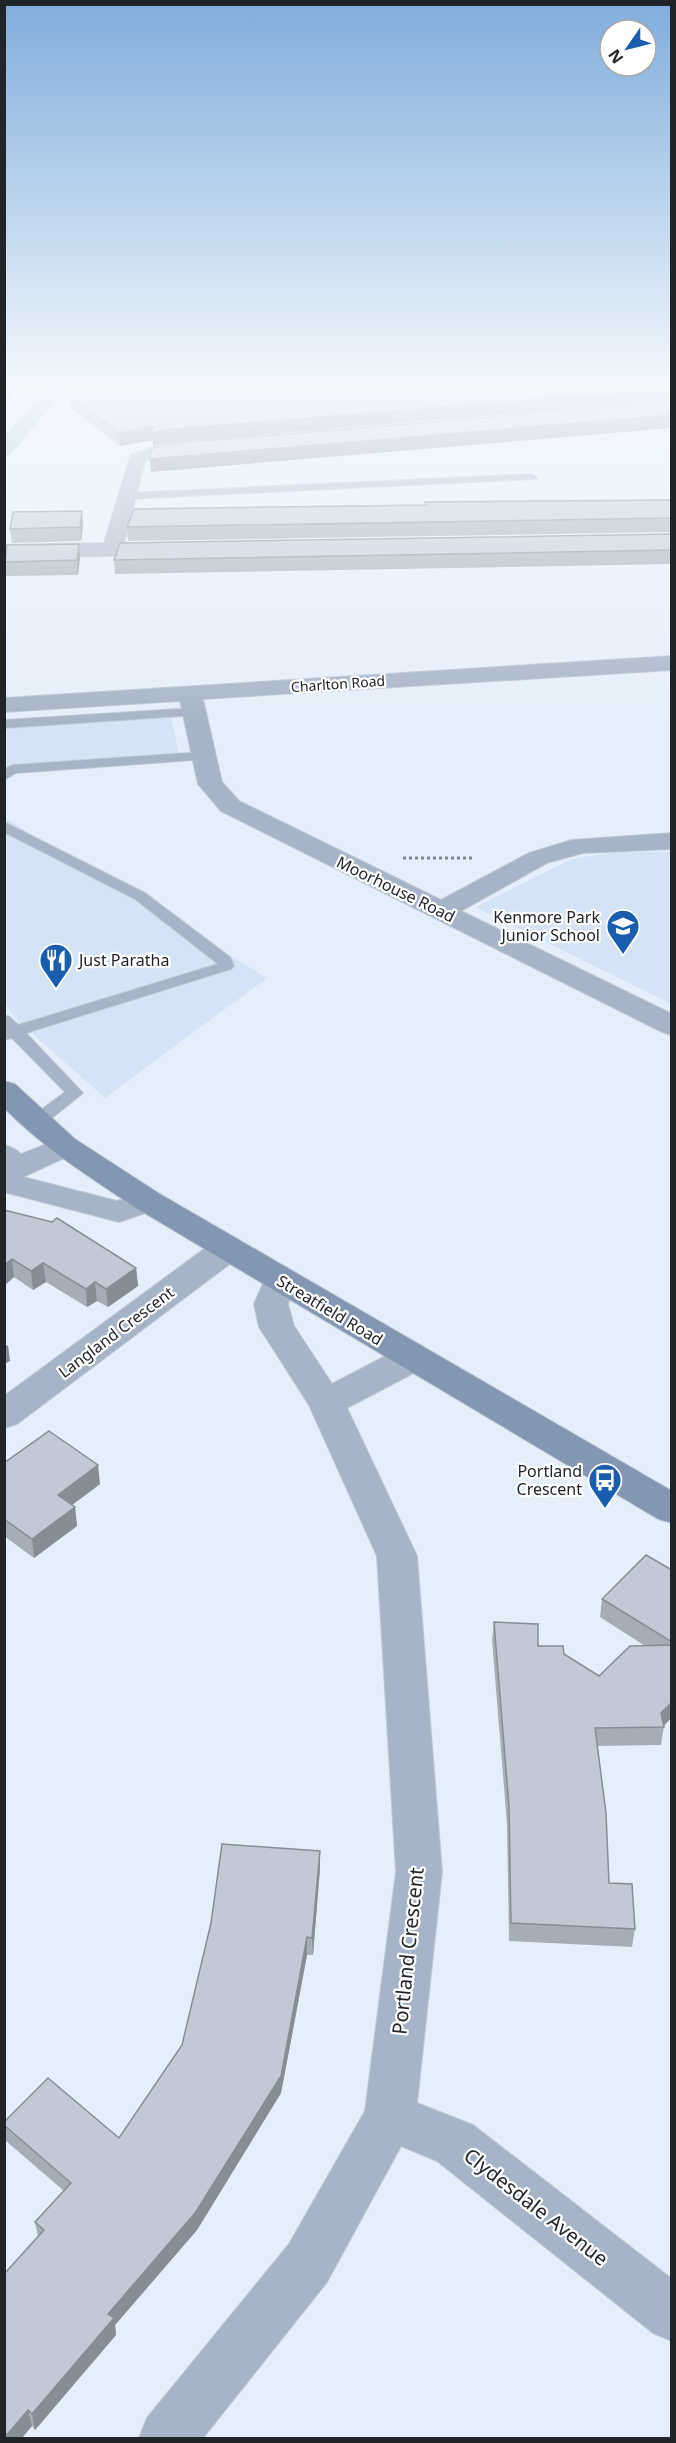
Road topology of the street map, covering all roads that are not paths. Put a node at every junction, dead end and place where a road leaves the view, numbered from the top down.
1 (128, 500) edge
2 (184, 548) edge
3 (112, 550) junction
4 (4, 551) edge
5 (672, 663) edge
6 (192, 703) junction
7 (4, 705) edge
8 (64, 710) junction
9 (4, 724) edge
10 (203, 756) junction
11 (4, 776) edge
12 (4, 826) edge
13 (672, 841) edge
14 (441, 911) junction
15 (672, 1026) edge
16 (8, 1029) edge
17 (4, 1090) edge
18 (36, 1122) junction
19 (64, 1146) junction
20 (9, 1168) edge
21 (148, 1201) junction
22 (227, 1249) junction
23 (280, 1280) junction
24 (412, 1358) junction
25 (326, 1403) junction
26 (4, 1415) edge
27 (672, 1509) edge
28 (390, 2117) junction
29 (672, 2314) edge
30 (167, 2439) edge

1 - 3 street
2 - 3 street
3 - 4 street
5 - 6 street, Charlton Road
6 - 8 street, Charlton Road
6 - 10 street, Moorhouse Road
7 - 8 street, Charlton Road
8 - 9 lane
10 - 11 lane
10 - 14 street, Moorhouse Road
12 - 16 lane
13 - 14 street
14 - 15 street, Moorhouse Road
16 - 18 lane
17 - 18 street, Streatfield Road
18 - 19 street, Streatfield Road
19 - 20 street
19 - 21 street, Streatfield Road
20 - 21 street
21 - 22 street, Streatfield Road
22 - 23 street, Streatfield Road
22 - 26 street, Langland Crescent
23 - 24 street, Streatfield Road
23 - 25 street, Portland Crescent
24 - 25 street
24 - 27 street, Streatfield Road
25 - 28 street, Portland Crescent
28 - 29 street, Clydesdale Avenue
28 - 30 street, Portland Crescent

